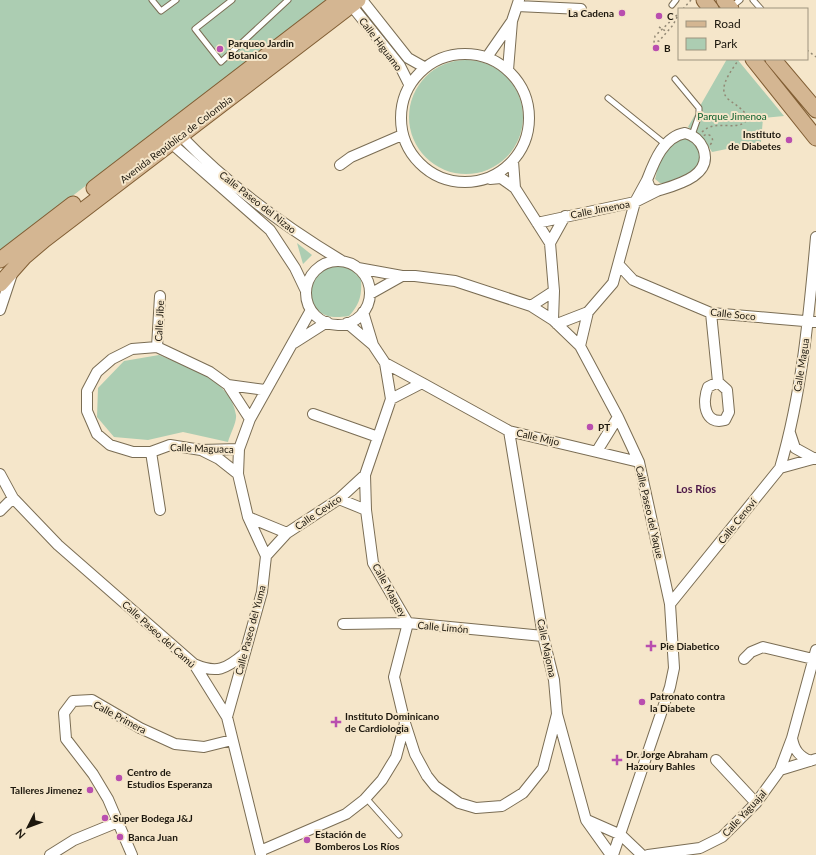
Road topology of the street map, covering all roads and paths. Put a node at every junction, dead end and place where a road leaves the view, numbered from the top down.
1 (152, 0) edge
2 (176, 0) edge
3 (232, 0) edge
4 (288, 0) edge
5 (676, 0) edge
6 (691, 0) edge
7 (753, 0) edge
8 (347, 1) edge
9 (518, 3) edge
10 (672, 5) dead end
11 (684, 8) edge
12 (760, 8) edge
13 (581, 9) dead end
14 (677, 15) joint
15 (512, 21) junction
16 (659, 27) dead end
17 (661, 29) junction
18 (667, 32) junction
19 (656, 42) junction
20 (657, 45) dead end
21 (808, 51) edge
22 (487, 57) junction
23 (816, 57) edge
24 (738, 60) edge
25 (754, 60) edge
26 (774, 60) edge
27 (424, 67) junction
28 (508, 70) junction
29 (675, 79) dead end
30 (409, 84) junction
31 (608, 98) dead end
32 (816, 110) edge
33 (402, 135) junction
34 (694, 136) junction
35 (816, 138) edge
36 (176, 140) junction
37 (665, 144) junction
38 (513, 161) junction
39 (340, 165) dead end
40 (486, 179) junction
41 (647, 180) junction
42 (516, 188) junction
43 (657, 191) junction
44 (635, 202) junction
45 (565, 216) junction
46 (537, 223) junction
47 (816, 237) edge
48 (550, 243) junction
49 (0, 260) edge
50 (342, 261) junction
51 (619, 265) junction
52 (358, 268) junction
53 (13, 269) junction
54 (402, 276) junction
55 (632, 280) junction
56 (613, 283) junction
57 (0, 284) edge
58 (306, 291) junction
59 (554, 291) junction
60 (370, 294) junction
61 (160, 296) dead end
62 (531, 306) junction
63 (0, 310) edge
64 (311, 310) junction
65 (363, 312) junction
66 (588, 312) junction
67 (711, 313) junction
68 (812, 321) edge
69 (327, 322) junction
70 (555, 322) junction
71 (347, 323) junction
72 (292, 344) junction
73 (373, 345) junction
74 (580, 346) junction
75 (157, 347) junction
76 (386, 363) junction
77 (718, 382) dead end
78 (422, 383) junction
79 (228, 385) junction
80 (265, 390) junction
81 (390, 399) junction
82 (313, 414) dead end
83 (618, 417) junction
84 (250, 419) junction
85 (509, 431) junction
86 (790, 433) junction
87 (378, 437) junction
88 (239, 449) junction
89 (201, 450) junction
90 (597, 451) junction
91 (151, 452) junction
92 (815, 458) edge
93 (639, 462) junction
94 (780, 468) junction
95 (0, 474) edge
96 (238, 474) junction
97 (365, 475) junction
98 (14, 498) junction
99 (340, 499) junction
100 (160, 510) dead end
101 (366, 510) junction
102 (0, 511) edge
103 (248, 517) junction
104 (287, 532) junction
105 (266, 556) junction
106 (670, 604) junction
107 (408, 623) junction
108 (343, 624) dead end
109 (543, 636) junction
110 (244, 654) junction
111 (815, 654) edge
112 (744, 659) dead end
113 (194, 664) junction
114 (557, 714) junction
115 (227, 717) junction
116 (405, 723) junction
117 (792, 738) junction
118 (232, 740) junction
119 (415, 754) junction
120 (396, 757) junction
121 (716, 760) dead end
122 (813, 760) edge
123 (780, 770) junction
124 (366, 798) junction
125 (756, 803) junction
126 (586, 820) junction
127 (118, 822) junction
128 (621, 834) junction
129 (399, 836) dead end
130 (260, 853) edge
131 (50, 855) edge
132 (132, 855) edge
133 (612, 855) edge
134 (642, 855) edge
135 (648, 855) edge

1 - 2 lane
3 - 4 lane
5 - 10 lane
6 - 11 path
7 - 12 lane
8 - 27 street, Calle Higuamo
8 - 30 street, Calle Higuamo
8 - 36 main road, Avenida República de Colombia
8 - 49 main road, Avenida República de Colombia
9 - 13 street
9 - 15 street
14 - 17 path
14 - 18 path
15 - 22 street
15 - 28 street
16 - 17 path
17 - 18 path
17 - 19 path
18 - 19 path
19 - 20 path
21 - 23 path
22 - 27 street
22 - 28 street
24 - 34 path
25 - 35 main road
26 - 32 main road
27 - 30 street
28 - 38 street
29 - 34 lane
30 - 33 street
31 - 37 lane
33 - 39 street
33 - 40 street
34 - 37 street
34 - 43 street, Calle Jimenoa
36 - 50 street, Calle Paseo del Nizao
36 - 53 main road, Avenida República de Colombia
36 - 58 street, Calle Paseo del Nizao
37 - 41 street, Calle Jimenoa
38 - 40 street
38 - 42 street
40 - 42 street
41 - 43 street
41 - 44 street, Calle Jimenoa
42 - 46 street
43 - 44 street, Calle Jimenoa
44 - 45 street, Calle Jimenoa
44 - 51 street
45 - 46 street, Calle Jimenoa
45 - 48 street, Calle Jimenoa
46 - 48 street
47 - 68 street, Calle Magua
48 - 59 street
50 - 52 street
50 - 58 street
51 - 55 street, Calle Soco
51 - 56 street
52 - 54 street, Calle Paseo del Yaque
52 - 60 street
53 - 57 main road, Avenida República de Colombia
53 - 63 street
54 - 60 street
54 - 62 street, Calle Paseo del Yaque
55 - 56 street
55 - 67 street, Calle Soco
56 - 66 street
58 - 64 street
59 - 62 street
59 - 70 street
60 - 65 street
61 - 75 street, Calle Jibe
62 - 70 street, Calle Paseo del Yaque
64 - 69 street
64 - 72 street
65 - 71 street
65 - 73 street, Calle Maguey
66 - 70 street
66 - 74 street
67 - 68 street, Calle Soco
67 - 77 street
68 - 86 street, Calle Magua
69 - 71 street
69 - 72 street
70 - 74 street, Calle Paseo del Yaque
71 - 73 street, Calle Maguey
72 - 80 street
73 - 76 street, Calle Maguey
74 - 83 street, Calle Paseo del Yaque
75 - 79 street, Calle Maguaca
75 - 91 street, Calle Maguaca
76 - 78 street, Calle Maguey
76 - 81 street, Calle Maguey
78 - 81 street
78 - 85 street, Calle Mijo
79 - 80 street, Calle Maguaca
79 - 84 street, Calle Maguaca
80 - 84 street
81 - 87 street, Calle Maguey
82 - 87 street
83 - 90 street
83 - 93 street, Calle Paseo del Yaque
84 - 88 street
85 - 90 street, Calle Mijo
85 - 109 street, Calle Majoma
86 - 92 street
86 - 94 street, Calle Magua
87 - 97 street, Calle Maguey
88 - 89 street, Calle Maguaca
88 - 96 street
89 - 91 street, Calle Maguaca
89 - 96 street
90 - 93 street, Calle Mijo
91 - 100 street
92 - 94 street
93 - 106 street, Calle Paseo del Yaque
94 - 106 street, Calle Cenoví
95 - 98 street, Calle Paseo del Camú
96 - 103 street
97 - 99 street, Calle Cevico
97 - 101 street, Calle Maguey
98 - 102 street
98 - 113 street, Calle Paseo del Camú
99 - 101 street
99 - 104 street, Calle Cevico
101 - 107 street, Calle Maguey
103 - 104 street, Calle Cevico
103 - 105 street
104 - 105 street, Calle Cevico
105 - 110 street, Calle Paseo del Yuma
106 - 128 street, Calle Paseo del Yaque
107 - 108 street, Calle Limón
107 - 109 street, Calle Limón
107 - 116 street, Calle Maguey
109 - 114 street, Calle Majoma
110 - 113 street
110 - 115 street, Calle Paseo del Yuma
111 - 112 street
111 - 117 street, Calle Yaguajal
113 - 115 street, Calle Paseo del Camú
114 - 119 street, Calle Maguey
114 - 126 street, Calle Majoma
115 - 118 street, Calle Paseo del Camú
116 - 119 street, Calle Maguey
116 - 120 street
117 - 122 street
117 - 123 street, Calle Yaguajal
118 - 127 street, Calle Primera
118 - 130 street, Calle Paseo del Camú
119 - 120 street
120 - 124 street
121 - 125 street
122 - 123 street
123 - 125 street, Calle Yaguajal
124 - 129 lane
124 - 130 street
125 - 135 street, Calle Yaguajal
126 - 128 street
126 - 133 street, Calle Majoma
127 - 131 street
127 - 132 street
128 - 133 street, Calle Paseo del Yaque
128 - 134 street

